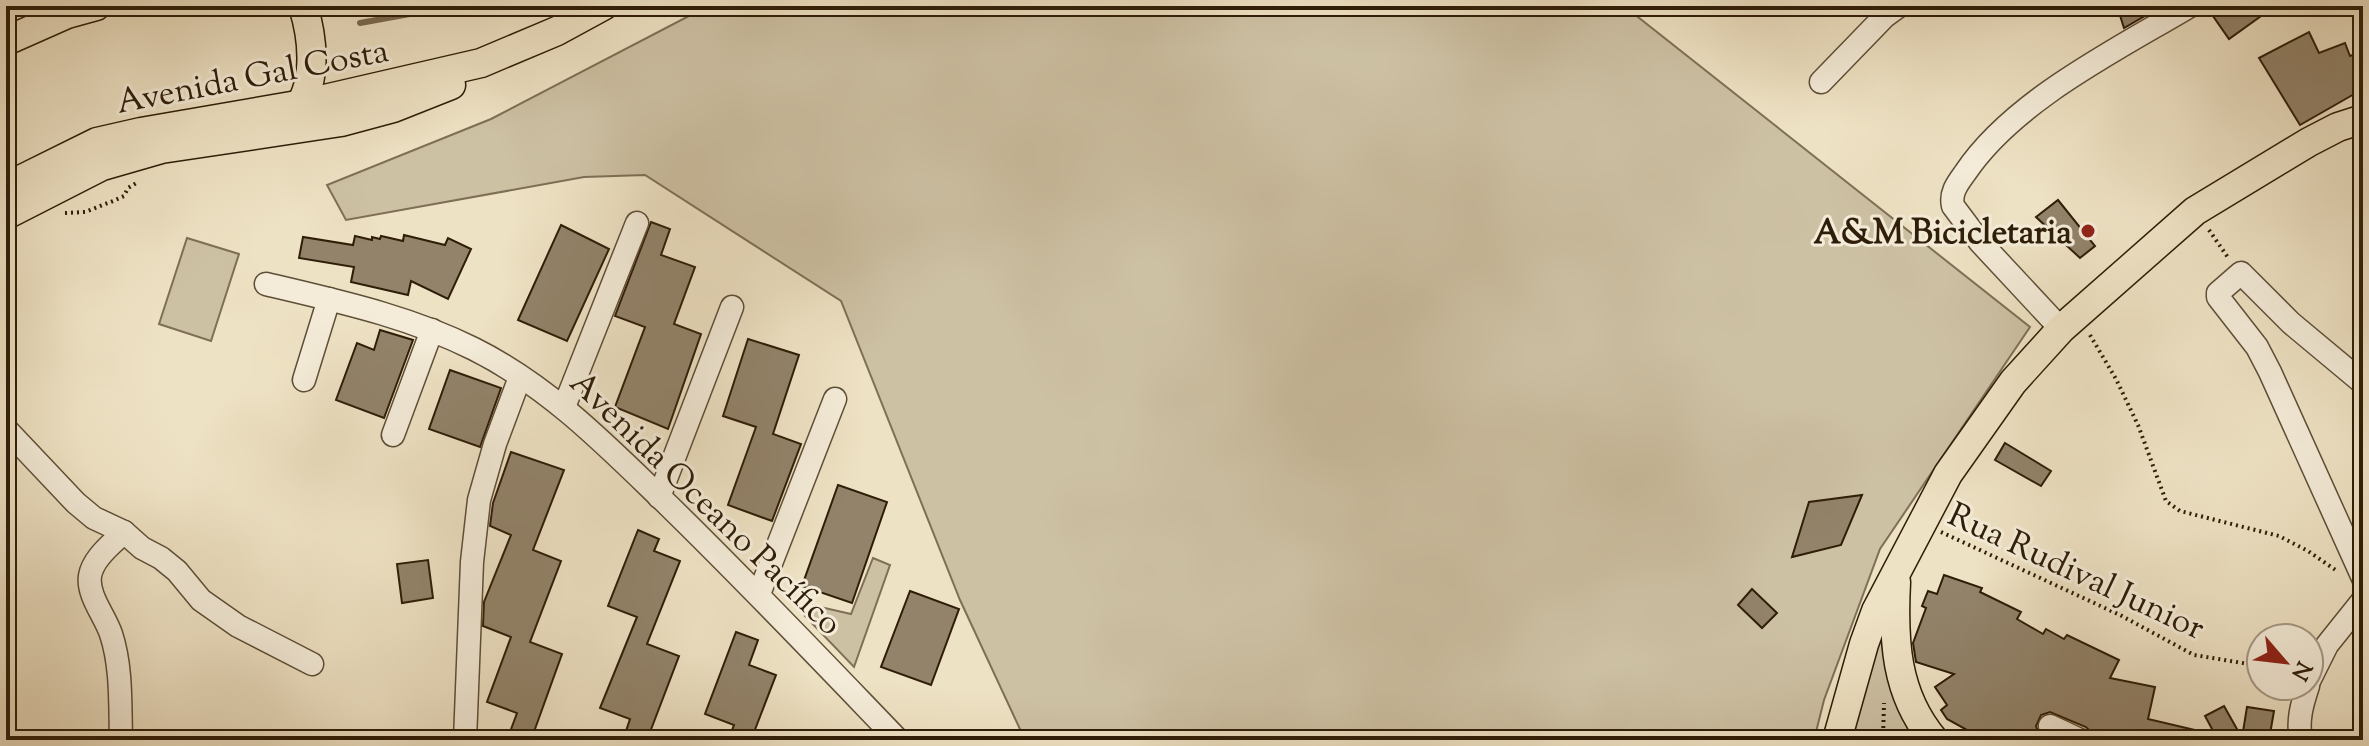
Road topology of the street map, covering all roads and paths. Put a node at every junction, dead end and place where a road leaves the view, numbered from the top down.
1 (96, 6) edge
2 (303, 6) edge
3 (603, 6) edge
4 (1899, 6) edge
5 (2190, 6) edge
6 (6, 41) edge
7 (517, 49) junction
8 (1821, 82) dead end
9 (303, 104) junction
10 (2363, 119) edge
11 (264, 134) junction
12 (6, 187) edge
13 (2195, 211) junction
14 (6, 215) edge
15 (637, 223) dead end
16 (2241, 273) junction
17 (266, 284) dead end
18 (329, 299) junction
19 (732, 307) dead end
20 (2069, 322) junction
21 (432, 330) junction
22 (520, 377) junction
23 (304, 380) dead end
24 (2363, 383) edge
25 (835, 399) dead end
26 (564, 407) junction
27 (6, 429) edge
28 (393, 435) dead end
29 (659, 497) junction
30 (1921, 522) junction
31 (124, 532) junction
32 (1896, 573) junction
33 (2363, 578) edge
34 (759, 594) junction
35 (2363, 600) edge
36 (2325, 649) edge
37 (2245, 663) edge
38 (312, 664) dead end
39 (2303, 702) edge
40 (2050, 726) dead end
41 (121, 740) edge
42 (465, 740) edge
43 (898, 740) edge
44 (1837, 740) edge
45 (1934, 740) edge
46 (2080, 740) edge
47 (2301, 740) edge

1 - 6 main road
2 - 9 main road
3 - 7 main road, Avenida Gal Costa
4 - 8 street
5 - 20 street
7 - 9 main road, Avenida Gal Costa
7 - 11 main road
9 - 11 main road
9 - 12 main road, Avenida Gal Costa
10 - 13 main road
11 - 14 main road
13 - 16 path
13 - 20 main road
15 - 26 street
16 - 24 street
16 - 33 street
17 - 18 street, Avenida Oceano Pacífico
18 - 21 street, Avenida Oceano Pacífico
18 - 23 street
19 - 29 street
20 - 30 main road
20 - 35 path
21 - 22 street, Avenida Oceano Pacífico
21 - 28 street
22 - 26 street, Avenida Oceano Pacífico
22 - 42 street
25 - 34 street
26 - 29 street, Avenida Oceano Pacífico
27 - 31 street
29 - 34 street, Avenida Oceano Pacífico
30 - 32 main road
30 - 37 path, Rua Rudival Junior
31 - 38 street
31 - 41 street
32 - 44 main road
32 - 45 main road
34 - 43 street, Avenida Oceano Pacífico
35 - 36 street
39 - 47 street
40 - 46 street

